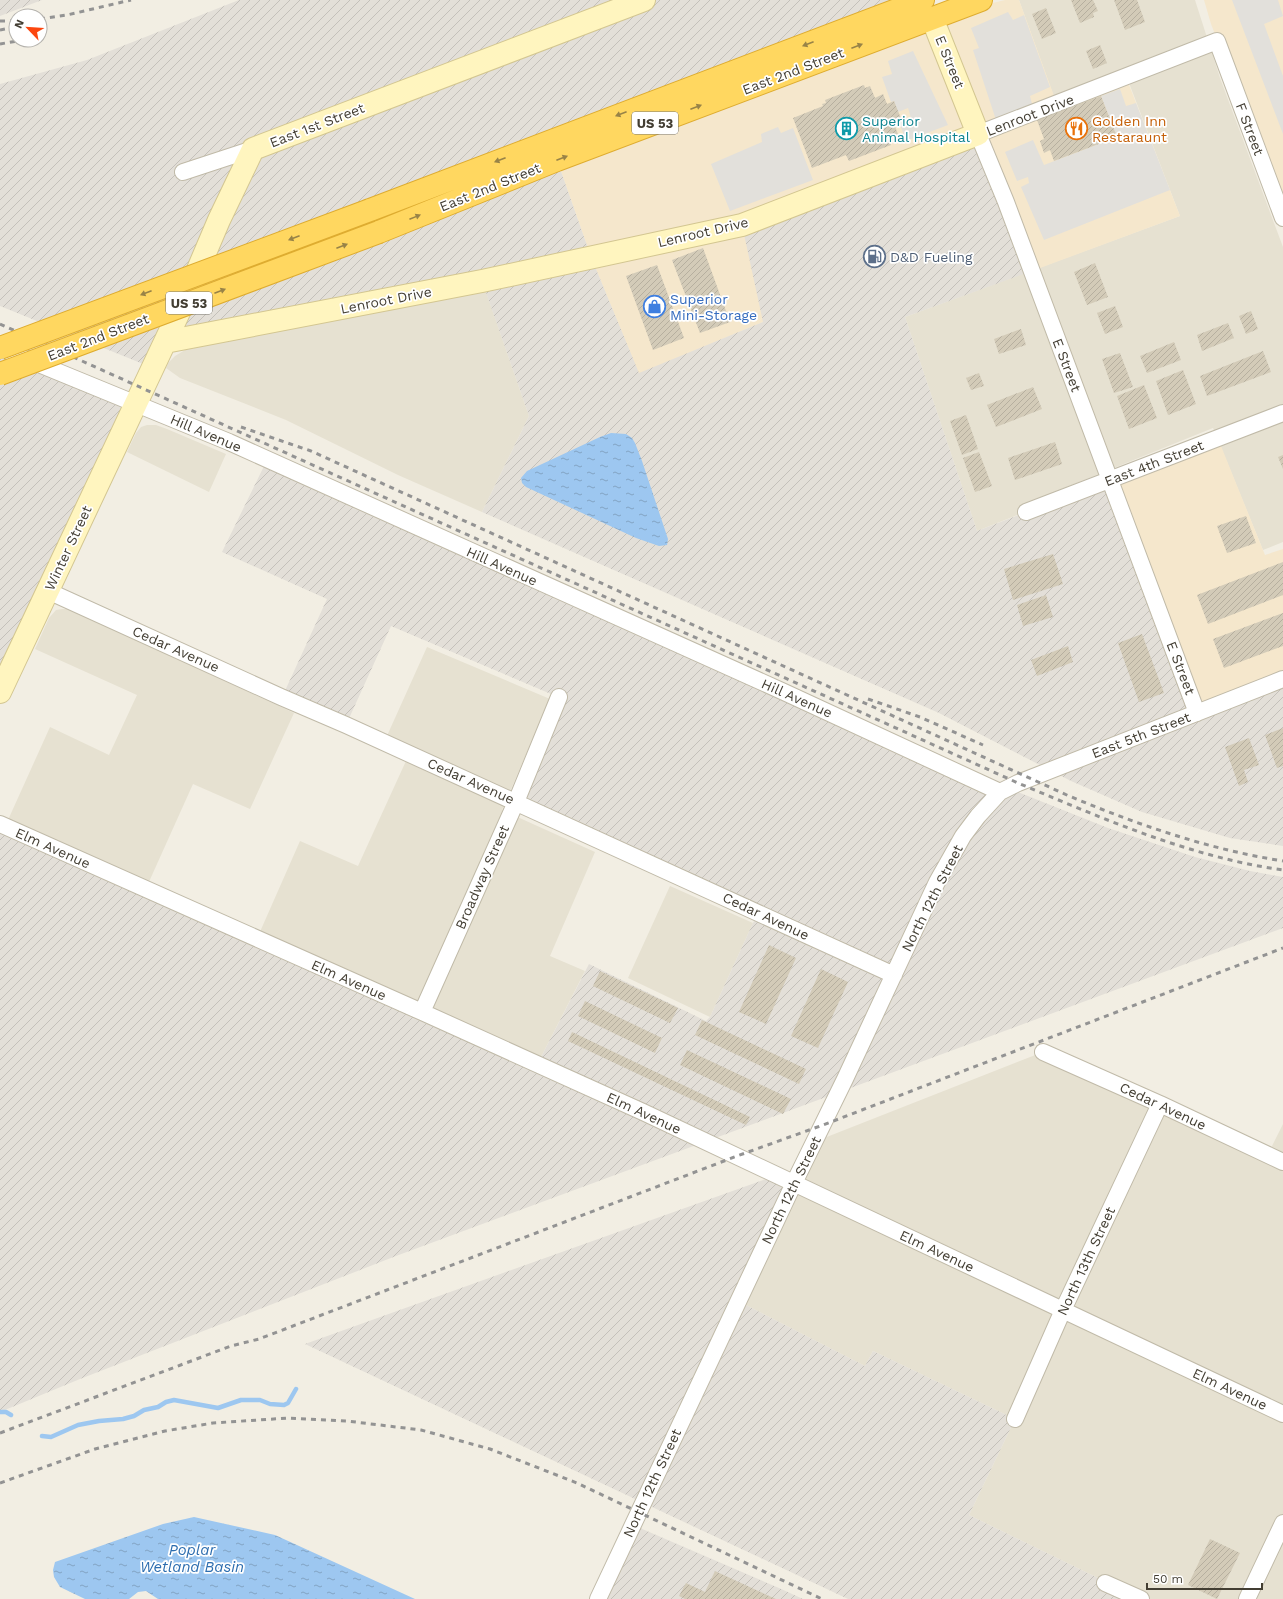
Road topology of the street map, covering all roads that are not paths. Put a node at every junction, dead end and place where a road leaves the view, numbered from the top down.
1 (644, 0) edge
2 (980, 0) edge
3 (928, 9) edge
4 (1217, 41) joint
5 (978, 134) junction
6 (253, 149) junction
7 (183, 172) dead end
8 (1283, 218) edge
9 (165, 342) junction
10 (0, 348) edge
11 (0, 374) edge
12 (136, 404) junction
13 (1283, 413) edge
14 (1110, 480) junction
15 (1026, 512) dead end
16 (48, 591) junction
17 (1283, 679) edge
18 (0, 692) edge
19 (559, 697) dead end
20 (1197, 713) junction
21 (1000, 792) junction
22 (516, 802) junction
23 (0, 824) edge
24 (894, 975) junction
25 (422, 1012) junction
26 (1043, 1052) dead end
27 (1160, 1104) junction
28 (1283, 1162) edge
29 (794, 1183) junction
30 (1063, 1310) junction
31 (1283, 1414) edge
32 (1015, 1419) dead end
33 (1283, 1523) edge
34 (1106, 1583) dead end
35 (598, 1599) edge
36 (1141, 1599) edge
37 (1247, 1599) edge

1 - 6 street, East 1st Street
2 - 3 highway, East 2nd Street / US 53
3 - 5 street, E Street
3 -> 10 highway, East 2nd Street / US 53, bridge
11 -> 3 highway, East 2nd Street / US 53, bridge
4 - 5 street, Lenroot Drive
4 - 8 street, F Street
5 - 9 street, Lenroot Drive
5 - 14 street, E Street
6 - 7 street
6 - 9 street, East 1st Street
9 - 12 street, East 1st Street
10 - 12 street, Hill Avenue
12 - 16 street, Winter Street
12 - 21 street, Hill Avenue
13 - 14 street, East 4th Street
14 - 15 street, East 4th Street
14 - 20 street, E Street
16 - 18 street, Winter Street
16 - 22 street, Cedar Avenue
17 - 20 street, East 5th Street
19 - 22 street, Broadway Street
20 - 21 street, East 5th Street
21 - 24 street, North 12th Street
22 - 24 street, Cedar Avenue
22 - 25 street, Broadway Street
23 - 25 street, Elm Avenue
24 - 29 street, North 12th Street
25 - 29 street, Elm Avenue
26 - 27 street, Cedar Avenue
27 - 28 street, Cedar Avenue
27 - 30 street, North 13th Street
29 - 30 street, Elm Avenue
29 - 35 street, North 12th Street
30 - 31 street, Elm Avenue
30 - 32 street, North 13th Street
33 - 37 street
34 - 36 street

